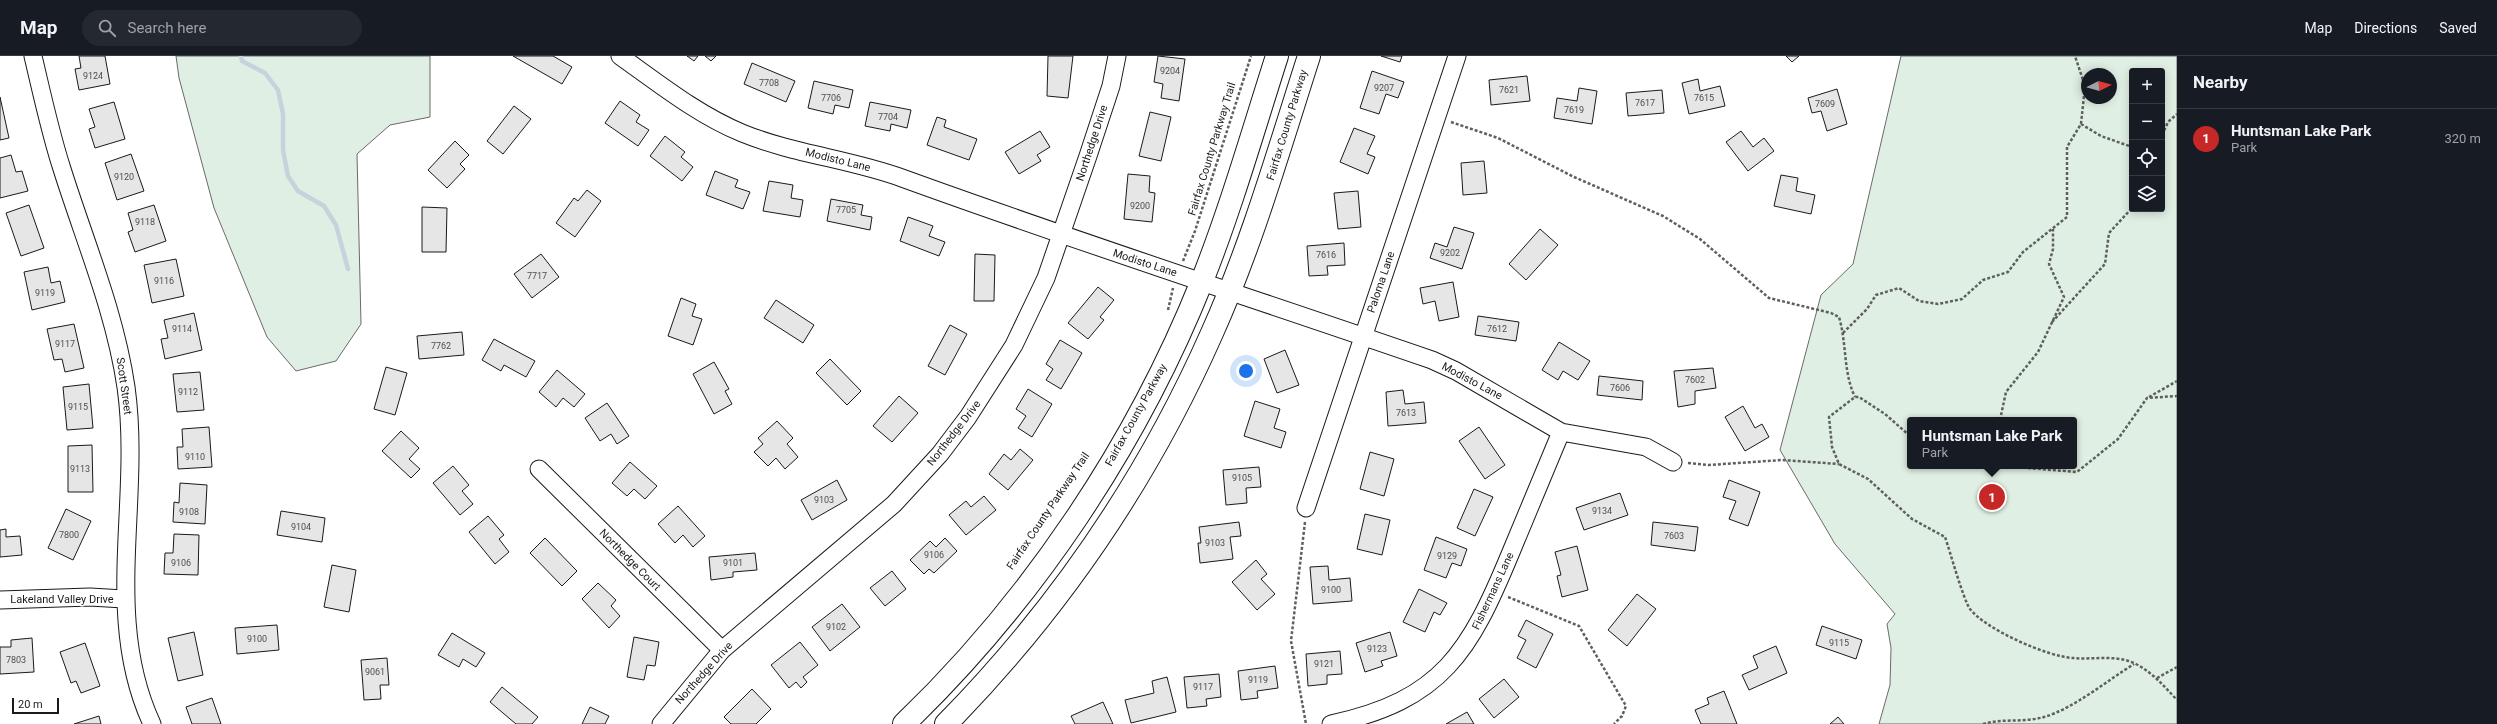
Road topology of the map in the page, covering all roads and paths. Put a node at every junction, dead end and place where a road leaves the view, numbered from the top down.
1 (33, 56) edge
2 (620, 56) edge
3 (1117, 56) edge
4 (1251, 56) edge
5 (1277, 56) edge
6 (1309, 56) edge
7 (1457, 56) edge
8 (2075, 56) edge
9 (2177, 114) edge
10 (1436, 118) junction
11 (2082, 124) junction
12 (2165, 128) edge
13 (2129, 146) edge
14 (2129, 211) edge
15 (2054, 229) junction
16 (1061, 236) junction
17 (1189, 246) dead end
18 (1201, 282) junction
19 (1229, 292) junction
20 (1169, 299) dead end
21 (1167, 317) dead end
22 (2049, 325) junction
23 (1843, 334) junction
24 (1362, 336) junction
25 (2177, 381) edge
26 (2177, 396) edge
27 (1855, 397) junction
28 (2147, 398) junction
29 (2001, 417) edge
30 (1561, 432) junction
31 (1907, 433) edge
32 (1673, 462) joint
33 (1839, 464) junction
34 (539, 468) dead end
35 (2040, 469) edge
36 (1306, 508) joint
37 (1494, 592) junction
38 (124, 599) junction
39 (0, 600) edge
40 (722, 650) junction
41 (2135, 664) junction
42 (2177, 667) edge
43 (2157, 678) junction
44 (2177, 700) edge
45 (152, 724) edge
46 (661, 724) edge
47 (904, 724) edge
48 (946, 724) edge
49 (1306, 724) edge
50 (1331, 724) edge
51 (1614, 724) edge
52 (1982, 724) edge

1 - 38 street, Scott Street
2 - 16 street, Modisto Lane
3 - 16 street, Northedge Drive
4 - 17 path, Fairfax County Parkway Trail
5 - 18 highway, Fairfax County Parkway
6 - 19 highway, Fairfax County Parkway
7 - 10 street, Paloma Lane
8 - 11 path
9 - 12 path
10 - 23 path
10 - 24 street, Paloma Lane
11 - 13 path
11 - 15 path
14 - 22 path
15 - 22 path
15 - 23 path
16 - 18 street, Modisto Lane
16 - 40 street, Northedge Drive
18 - 19 street, Modisto Lane
18 - 47 highway, Fairfax County Parkway
19 - 24 street, Modisto Lane
19 - 48 highway, Fairfax County Parkway
20 - 21 path
22 - 29 path
23 - 27 path
24 - 30 street, Modisto Lane
24 - 36 street, Paloma Lane
25 - 28 path
26 - 28 path
27 - 31 path
27 - 33 path
28 - 35 path
30 - 32 street, Modisto Lane
30 - 37 street, Fishermans Lane
32 - 33 path
33 - 41 path
34 - 40 street, Northedge Court
36 - 49 path
37 - 50 street, Fishermans Lane
37 - 51 path
38 - 39 street, Lakeland Valley Drive
38 - 45 street, Scott Street
40 - 46 street, Northedge Drive
41 - 43 path
41 - 52 path
42 - 43 path
43 - 44 path

